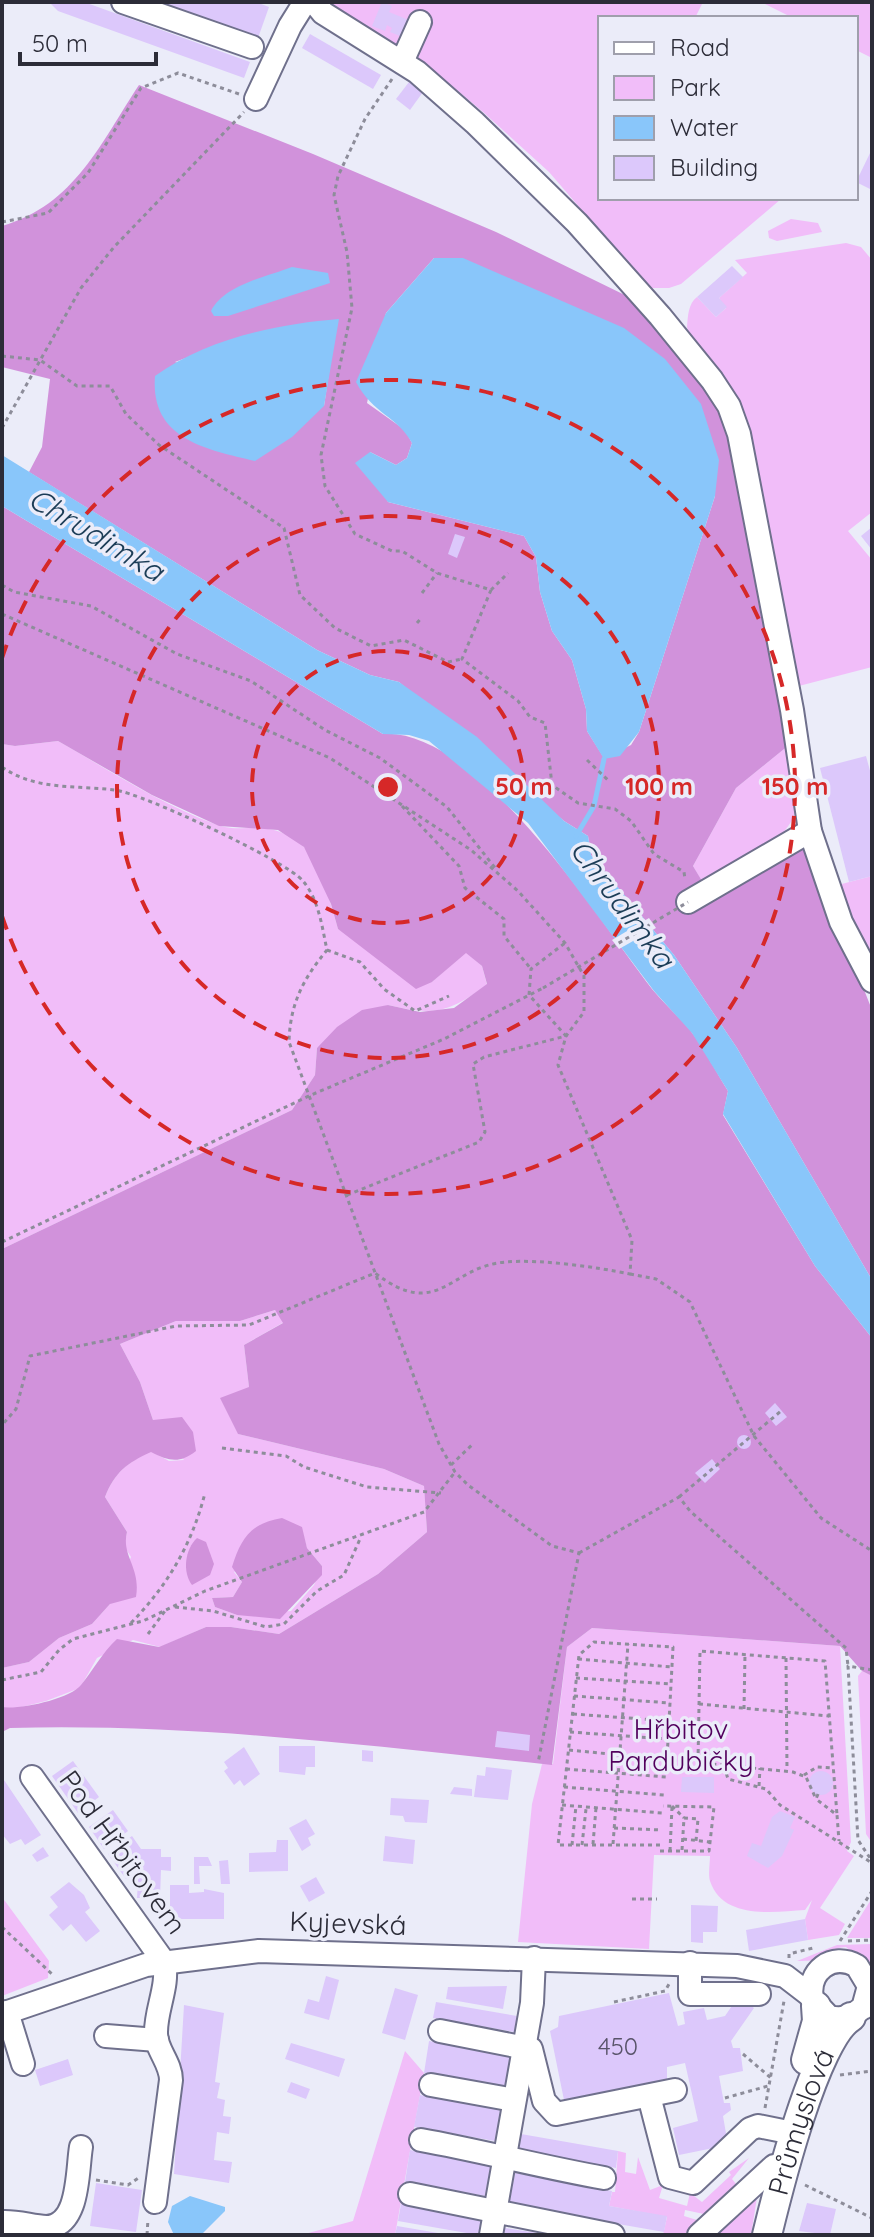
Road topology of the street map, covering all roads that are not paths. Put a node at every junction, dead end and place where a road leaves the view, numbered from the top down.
1 (123, 2) edge
2 (305, 2) edge
3 (314, 2) edge
4 (420, 22) dead end
5 (252, 47) dead end
6 (402, 62) junction
7 (256, 99) road end
8 (810, 831) junction
9 (694, 898) road end
10 (872, 981) edge
11 (32, 1777) dead end
12 (534, 1958) junction
13 (164, 1962) junction
14 (830, 1962) junction
15 (696, 1964) junction
16 (862, 1966) edge
17 (759, 1994) dead end
18 (814, 2001) junction
19 (862, 2008) edge
20 (4, 2013) edge
21 (440, 2031) dead end
22 (106, 2036) dead end
23 (157, 2040) junction
24 (524, 2046) junction
25 (23, 2064) dead end
26 (431, 2085) dead end
27 (675, 2090) dead end
28 (649, 2096) junction
29 (514, 2100) junction
30 (772, 2129) junction
31 (421, 2140) dead end
32 (81, 2147) dead end
33 (504, 2158) junction
34 (774, 2166) junction
35 (604, 2178) dead end
36 (410, 2194) dead end
37 (155, 2202) dead end
38 (2, 2222) edge
39 (493, 2224) edge
40 (613, 2235) edge
41 (699, 2235) edge
42 (760, 2235) edge
43 (767, 2235) edge

1 - 5 street
2 - 7 street
3 - 6 street
4 - 6 street
6 - 8 street
8 - 9 street
8 - 10 street
11 - 13 street, Pod Hřbitovem
12 - 13 street, Kyjevská
12 - 15 street, Kyjevská
12 - 24 street
13 - 20 street, Kyjevská
13 - 23 street
14 - 15 street, Kyjevská
14 - 16 street
14 - 18 street
15 - 17 street
15 - 18 street, Kyjevská
16 - 19 street
18 - 19 street
18 - 30 main road, Průmyslová
19 - 43 main road, Průmyslová
20 - 25 street
21 - 24 street
22 - 23 street
23 - 37 street
24 - 28 street
24 - 29 street
26 - 29 street
27 - 28 street
28 - 30 street
29 - 33 street
30 - 34 main road, Průmyslová
31 - 33 street
32 - 38 street
33 - 35 street
33 - 39 street
34 - 41 street
34 - 42 main road, Průmyslová
36 - 39 street
39 - 40 street

